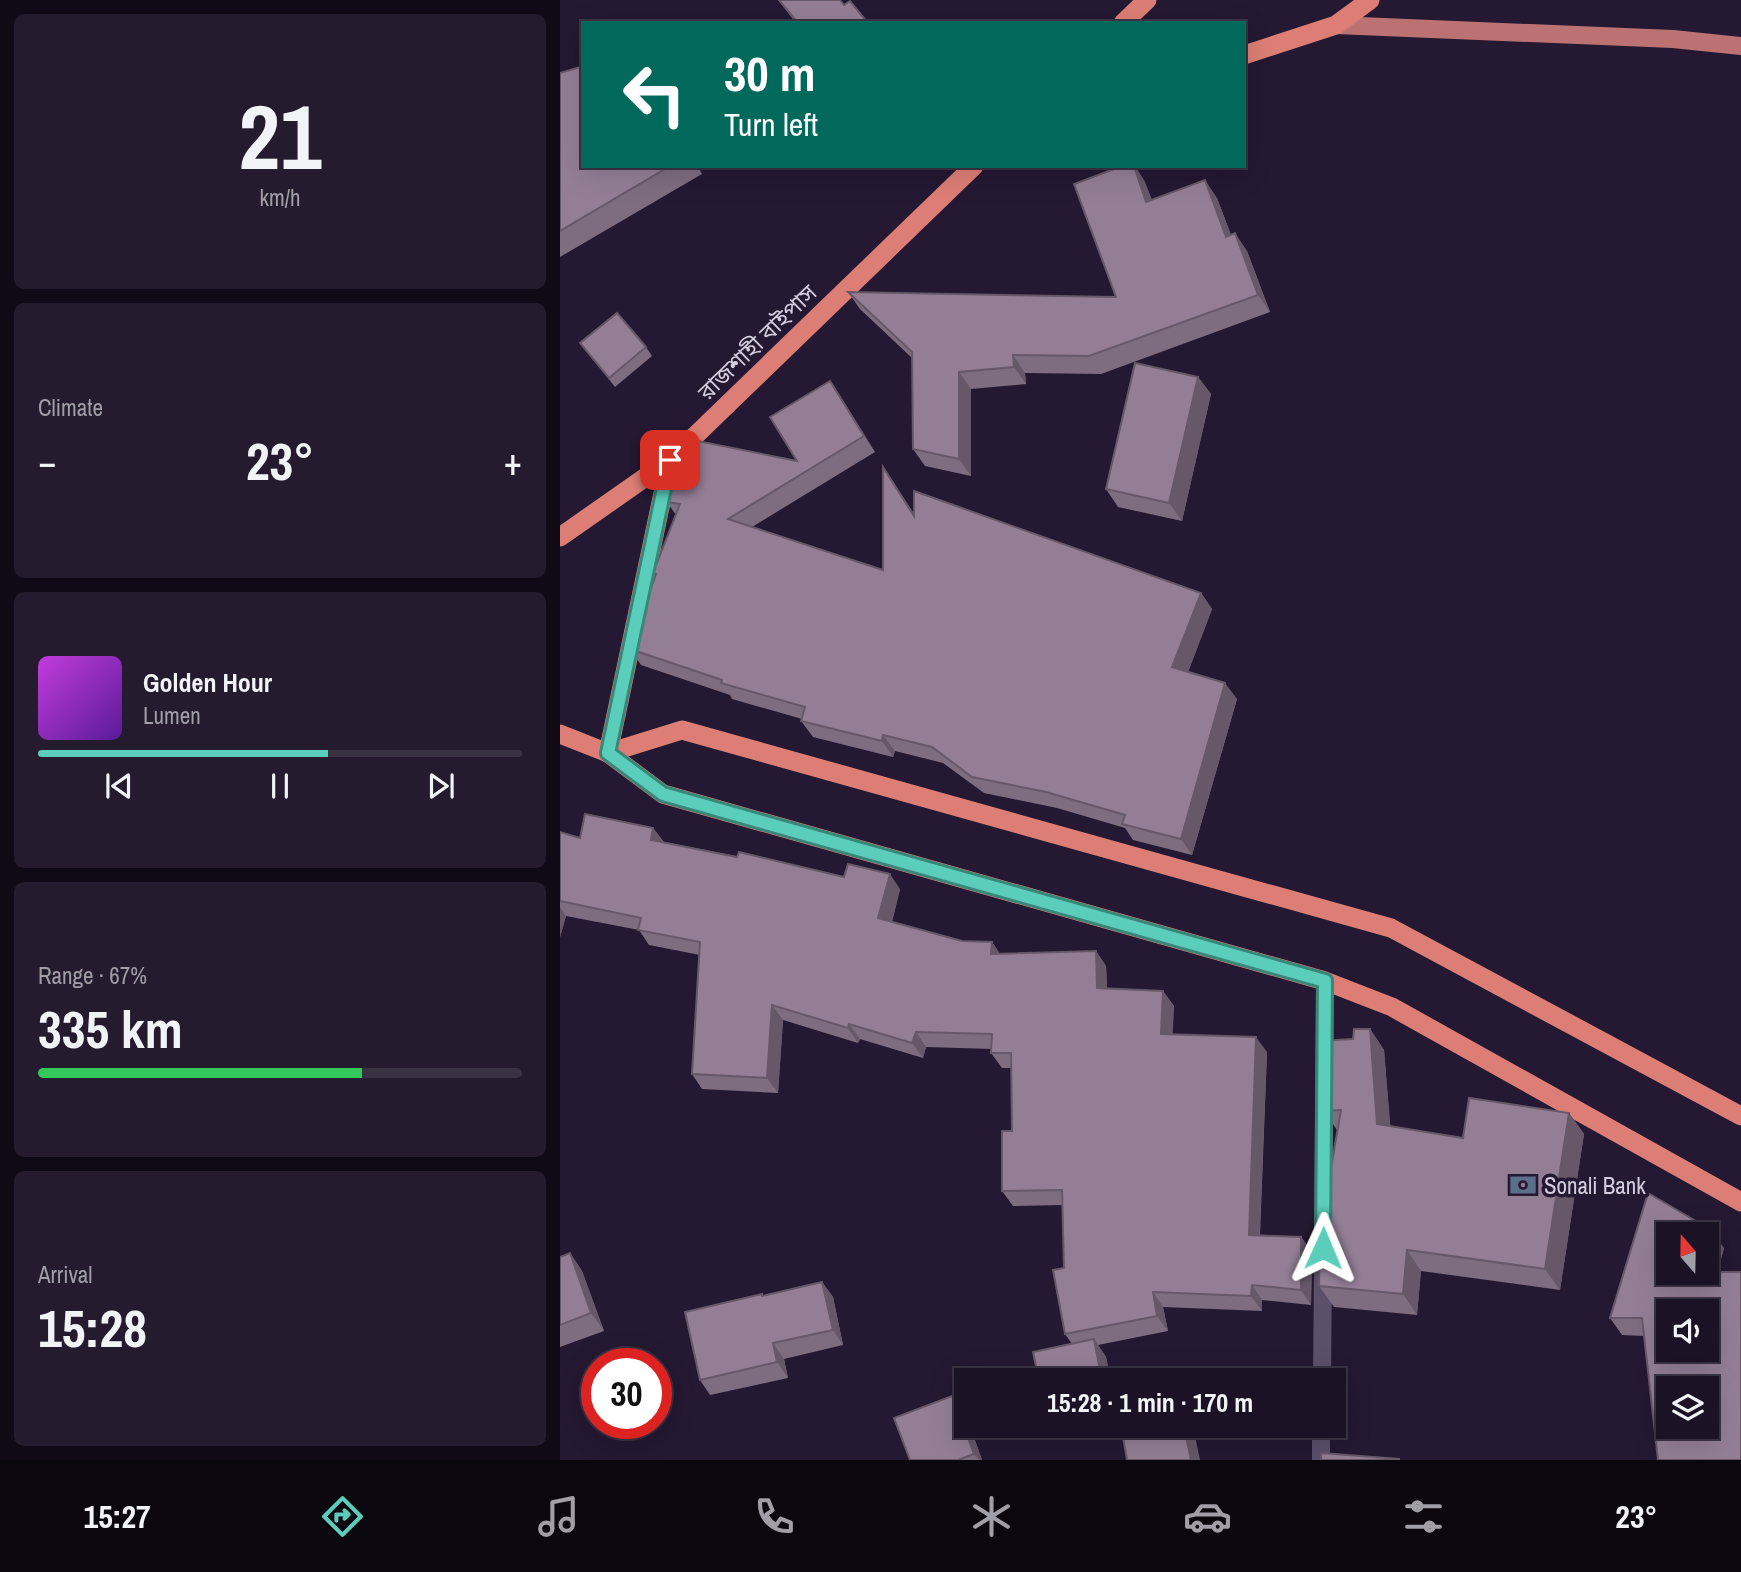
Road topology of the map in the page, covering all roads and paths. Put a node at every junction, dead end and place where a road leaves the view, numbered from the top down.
1 (1147, 0) edge
2 (1370, 0) edge
3 (1125, 21) edge
4 (1336, 25) junction
5 (1741, 46) edge
6 (1246, 54) edge
7 (972, 168) edge
8 (670, 460) junction
9 (560, 537) edge
10 (560, 734) edge
11 (608, 753) junction
12 (1325, 981) junction
13 (1741, 1116) edge
14 (1741, 1202) edge
15 (1322, 1368) edge
16 (1321, 1438) edge
17 (1321, 1460) edge

1 - 3 highway
2 - 4 highway
4 - 5 main road
4 - 6 highway
7 - 8 highway, রাজশাহী বাইপাস
8 - 9 highway, রাজশাহী বাইপাস
8 - 11 highway
10 - 11 highway
11 - 12 highway
11 - 13 highway
12 - 14 highway
12 - 15 street
16 - 17 street

